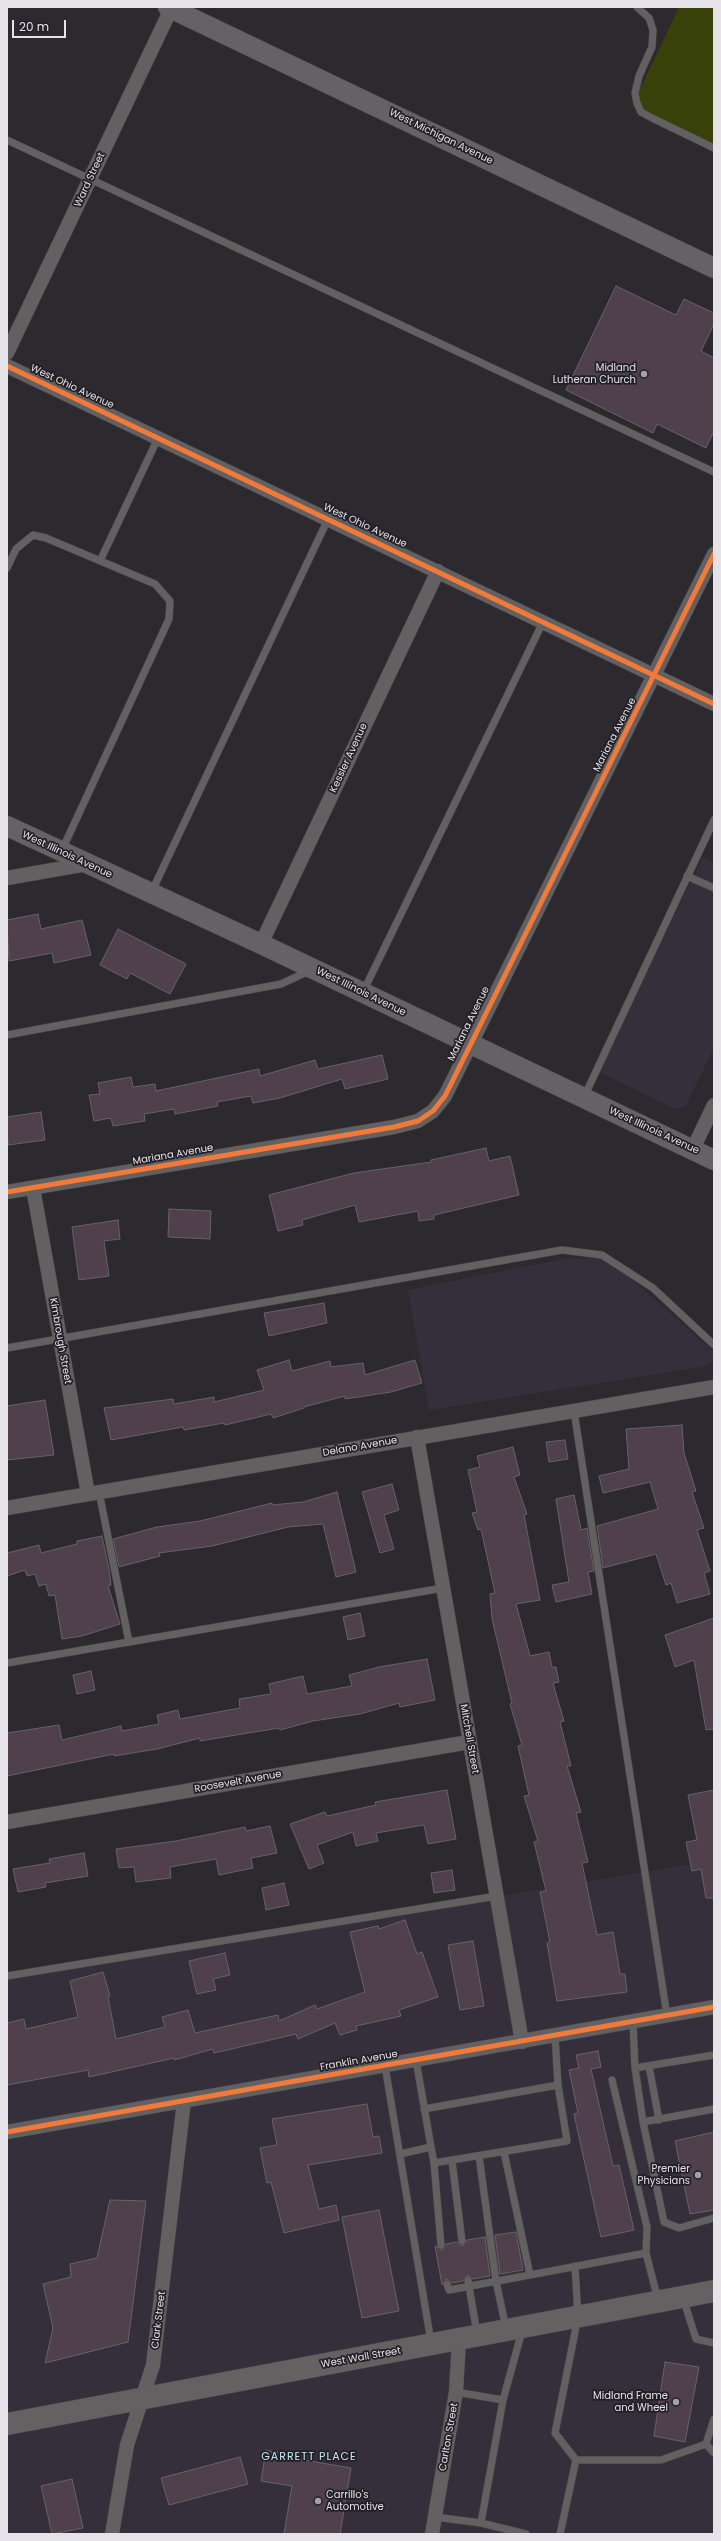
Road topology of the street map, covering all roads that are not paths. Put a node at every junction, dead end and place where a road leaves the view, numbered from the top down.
1 (637, 7) edge
2 (170, 8) edge
3 (7, 140) edge
4 (714, 148) edge
5 (90, 178) junction
6 (714, 268) edge
7 (7, 353) edge
8 (7, 366) edge
9 (158, 438) junction
10 (714, 472) edge
11 (328, 519) junction
12 (714, 554) edge
13 (100, 561) junction
14 (7, 568) edge
15 (438, 571) junction
16 (543, 622) junction
17 (655, 676) junction
18 (714, 704) edge
19 (714, 820) edge
20 (7, 826) edge
21 (61, 852) junction
22 (87, 864) junction
23 (687, 876) junction
24 (7, 878) edge
25 (714, 888) edge
26 (151, 894) junction
27 (261, 944) junction
28 (313, 969) junction
29 (363, 993) junction
30 (7, 1035) edge
31 (468, 1044) junction
32 (584, 1098) junction
33 (714, 1105) edge
34 (693, 1149) junction
35 (714, 1160) edge
36 (33, 1188) junction
37 (7, 1192) edge
38 (60, 1339) junction
39 (714, 1345) edge
40 (7, 1348) edge
41 (714, 1387) edge
42 (574, 1411) junction
43 (417, 1437) junction
44 (93, 1493) junction
45 (7, 1508) edge
46 (443, 1588) junction
47 (129, 1642) junction
48 (7, 1663) edge
49 (469, 1742) junction
50 (7, 1822) edge
51 (497, 1896) junction
52 (7, 1976) edge
53 (714, 2008) edge
54 (667, 2016) junction
55 (633, 2022) junction
56 (555, 2036) junction
57 (522, 2042) junction
58 (714, 2055) edge
59 (416, 2060) junction
60 (385, 2066) junction
61 (649, 2066) junction
62 (636, 2068) junction
63 (612, 2080) dead end
64 (558, 2085) junction
65 (184, 2101) junction
66 (424, 2109) junction
67 (714, 2109) edge
68 (659, 2120) junction
69 (643, 2122) junction
70 (7, 2132) edge
71 (431, 2147) junction
72 (504, 2152) junction
73 (400, 2154) junction
74 (479, 2156) junction
75 (452, 2161) junction
76 (434, 2163) junction
77 (714, 2218) edge
78 (462, 2241) dead end
79 (441, 2245) dead end
80 (646, 2254) junction
81 (575, 2266) junction
82 (530, 2275) junction
83 (496, 2281) junction
84 (469, 2283) junction
85 (447, 2284) dead end
86 (714, 2291) edge
87 (682, 2297) junction
88 (658, 2302) junction
89 (578, 2317) junction
90 (515, 2329) junction
91 (468, 2338) junction
92 (714, 2344) edge
93 (432, 2345) junction
94 (456, 2392) junction
95 (142, 2398) junction
96 (503, 2400) junction
97 (714, 2419) edge
98 (7, 2424) edge
99 (706, 2444) junction
100 (714, 2453) edge
101 (576, 2460) junction
102 (435, 2517) junction
103 (482, 2523) junction
104 (112, 2534) edge
105 (432, 2534) edge
106 (526, 2534) edge
107 (560, 2534) edge

1 - 4 lane
2 - 5 street, Ward Street
2 - 6 main road, West Michigan Avenue
3 - 5 lane
5 - 7 street, Ward Street
5 - 10 lane
8 - 9 street, West Ohio Avenue
9 - 11 street, West Ohio Avenue
9 - 13 lane
11 - 15 street, West Ohio Avenue
11 - 26 lane
12 - 17 street, Mariana Avenue
13 - 14 lane
13 - 21 lane
15 - 16 street, West Ohio Avenue
15 - 27 street, Kessler Avenue
16 - 17 street, West Ohio Avenue
16 - 29 lane
17 - 18 street, West Ohio Avenue
17 - 31 street, Mariana Avenue
19 - 23 lane
20 - 21 main road, West Illinois Avenue
21 - 22 main road, West Illinois Avenue
22 - 24 street
22 - 26 main road, West Illinois Avenue
23 - 25 lane
23 - 32 lane
26 - 27 main road, West Illinois Avenue
27 - 28 main road, West Illinois Avenue
28 - 29 main road, West Illinois Avenue
28 - 30 lane
29 - 31 main road, West Illinois Avenue
31 - 32 main road, West Illinois Avenue
31 - 36 street, Mariana Avenue
32 - 34 main road, West Illinois Avenue
33 - 34 street
34 - 35 main road, West Illinois Avenue
36 - 37 street, Mariana Avenue
36 - 38 street, Kimbrough Street
38 - 39 lane
38 - 40 lane
38 - 44 street, Kimbrough Street
41 - 42 street, Delano Avenue
42 - 43 street, Delano Avenue
42 - 54 lane
43 - 44 street, Delano Avenue
43 - 46 street, Mitchell Street
44 - 45 street, Delano Avenue
44 - 47 lane
46 - 47 lane
46 - 49 street, Mitchell Street
47 - 48 lane
49 - 50 street, Roosevelt Avenue
49 - 51 street, Mitchell Street
51 - 52 lane
51 - 57 street, Mitchell Street
53 - 54 street, Franklin Avenue
54 - 55 street, Franklin Avenue
55 - 56 street, Franklin Avenue
55 - 62 lane
56 - 57 street, Franklin Avenue
56 - 64 lane
57 - 59 street, Franklin Avenue
58 - 61 lane
59 - 60 street, Franklin Avenue
59 - 66 lane
60 - 65 street, Franklin Avenue
60 - 73 lane
61 - 62 lane
61 - 68 lane
62 - 69 lane
63 - 80 lane
64 - 66 lane
64 - 72 lane
65 - 70 street, Franklin Avenue
65 - 95 street, Clark Street
66 - 71 lane
67 - 68 lane
68 - 69 lane
69 - 77 lane
71 - 73 lane
71 - 76 lane
72 - 74 lane
72 - 82 lane
73 - 93 lane
74 - 75 lane
74 - 83 lane
75 - 76 lane
75 - 78 lane
76 - 79 lane
80 - 81 lane
80 - 88 lane
81 - 82 lane
81 - 89 lane
82 - 83 lane
83 - 84 lane
83 - 90 lane
84 - 85 lane
84 - 91 lane
86 - 87 main road, West Wall Street
87 - 88 main road, West Wall Street
87 - 92 lane
88 - 89 main road, West Wall Street
89 - 90 main road, West Wall Street
89 - 101 lane
90 - 91 main road, West Wall Street
90 - 96 lane
91 - 93 main road, West Wall Street
91 - 94 street, Carlton Street
93 - 95 main road, West Wall Street
94 - 96 lane
94 - 102 street, Carlton Street
95 - 98 main road, West Wall Street
95 - 104 street, Clark Street
96 - 103 lane
97 - 99 lane
99 - 100 lane
99 - 101 lane
101 - 107 lane
102 - 103 lane
102 - 105 street, Carlton Street
103 - 106 lane

